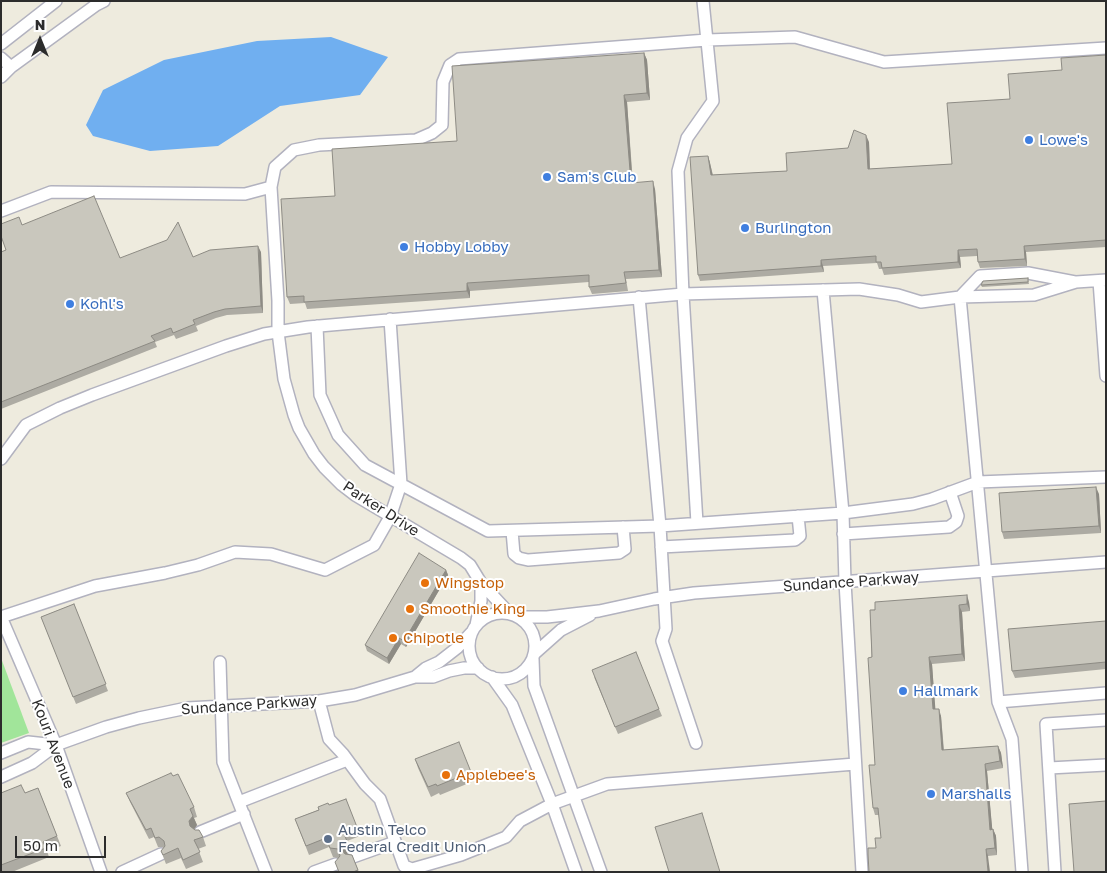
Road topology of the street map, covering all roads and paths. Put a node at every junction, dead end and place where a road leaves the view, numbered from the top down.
1 (56, 1) edge
2 (104, 1) edge
3 (703, 1) edge
4 (707, 40) junction
5 (1, 44) edge
6 (1106, 48) edge
7 (1, 58) edge
8 (11, 67) junction
9 (1, 77) edge
10 (271, 187) junction
11 (1, 211) edge
12 (1102, 280) edge
13 (1076, 282) junction
14 (823, 290) junction
15 (683, 294) junction
16 (960, 297) junction
17 (639, 298) junction
18 (390, 319) junction
19 (316, 326) junction
20 (278, 332) junction
21 (1106, 376) edge
22 (1, 459) edge
23 (1106, 477) edge
24 (978, 482) junction
25 (401, 484) junction
26 (950, 492) junction
27 (843, 512) junction
28 (798, 516) junction
29 (390, 517) junction
30 (697, 523) junction
31 (660, 526) junction
32 (623, 527) junction
33 (512, 531) junction
34 (843, 534) junction
35 (661, 547) junction
36 (1106, 562) edge
37 (987, 571) junction
38 (844, 582) junction
39 (481, 583) junction
40 (664, 597) junction
41 (598, 611) junction
42 (514, 615) junction
43 (1, 617) edge
44 (474, 629) junction
45 (534, 656) junction
46 (220, 662) dead end
47 (478, 668) junction
48 (492, 677) junction
49 (415, 678) junction
50 (1106, 693) edge
51 (319, 701) junction
52 (998, 702) junction
53 (221, 705) junction
54 (1106, 720) edge
55 (696, 743) dead end
56 (56, 746) junction
57 (1, 753) edge
58 (347, 760) junction
59 (855, 764) junction
60 (1106, 765) edge
61 (1049, 768) junction
62 (1, 777) edge
63 (574, 796) junction
64 (240, 802) junction
65 (552, 804) junction
66 (244, 814) junction
67 (200, 832) edge
68 (395, 842) junction
69 (161, 854) edge
70 (353, 857) edge
71 (336, 864) edge
72 (101, 872) edge
73 (122, 872) edge
74 (266, 872) edge
75 (314, 872) edge
76 (576, 872) edge
77 (601, 872) edge
78 (862, 872) edge
79 (1022, 872) edge
80 (1055, 872) edge

1 - 5 street
2 - 8 street
3 - 4 street
4 - 6 street
4 - 10 street
4 - 15 street
7 - 8 street
8 - 9 street
10 - 11 street
10 - 20 street, Parker Drive
12 - 13 street
12 - 21 street
13 - 16 street
13 - 16 street
14 - 15 street
14 - 16 street
14 - 27 street
15 - 17 street
15 - 30 street
16 - 24 street
17 - 18 street
17 - 31 street
18 - 19 street
18 - 25 street
19 - 20 street
19 - 25 street
20 - 22 street
20 - 29 street, Parker Drive
23 - 24 street
24 - 26 street
24 - 37 street
25 - 29 street
25 - 33 street
26 - 27 street
26 - 34 street
27 - 28 street
27 - 34 street
28 - 30 street
28 - 35 street
29 - 39 street, Parker Drive
29 - 43 street
30 - 31 street
31 - 32 street
31 - 35 street
32 - 33 street
32 - 33 street
34 - 38 street
35 - 40 street
36 - 37 street, Sundance Parkway
37 - 38 street, Sundance Parkway
37 - 52 street
38 - 40 street, Sundance Parkway
38 - 59 street
39 - 42 street, Parker Drive
39 - 44 street
40 - 41 street, Sundance Parkway
40 - 55 street
41 - 42 street, Sundance Parkway
41 - 45 street, Sundance Parkway
42 - 44 street
42 - 45 street
43 - 56 street, Kouri Avenue
44 - 47 street
44 - 49 street, Sundance Parkway
45 - 48 street
45 - 63 street
46 - 53 street
47 - 48 street
47 - 49 street, Sundance Parkway
48 - 65 street
49 - 51 street, Sundance Parkway
50 - 52 street
51 - 53 street, Sundance Parkway
51 - 58 street
52 - 79 street
53 - 56 street, Sundance Parkway
53 - 64 street
54 - 61 street
56 - 57 street, Sundance Parkway
56 - 62 street, Sundance Parkway
56 - 72 street, Kouri Avenue
58 - 64 street
58 - 68 street
59 - 63 street
59 - 78 street
60 - 61 street
61 - 80 street
63 - 65 street
63 - 77 street
64 - 66 street
65 - 68 street
65 - 76 street
66 - 67 street
66 - 74 street
68 - 70 street
69 - 73 street
71 - 75 street

